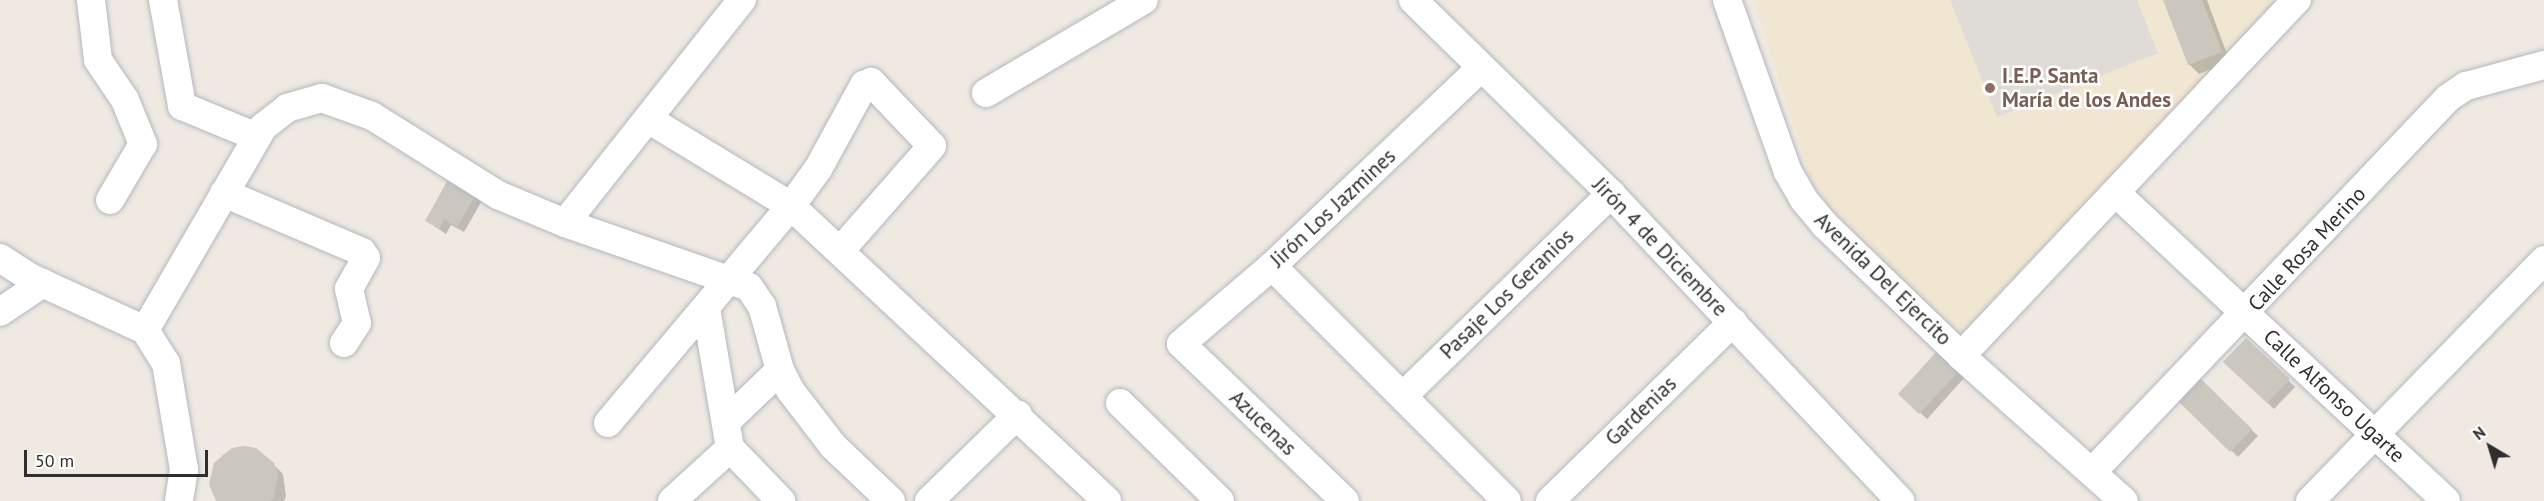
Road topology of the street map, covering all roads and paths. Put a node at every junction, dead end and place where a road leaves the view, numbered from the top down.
1 (91, 0) edge
2 (163, 0) edge
3 (742, 0) edge
4 (1144, 0) edge
5 (1413, 0) edge
6 (1728, 0) edge
7 (2297, 0) edge
8 (2544, 64) edge
9 (1481, 68) junction
10 (986, 93) dead end
11 (648, 119) junction
12 (257, 137) junction
13 (224, 194) junction
14 (1611, 194) junction
15 (2116, 194) junction
16 (110, 200) dead end
17 (791, 206) junction
18 (565, 223) junction
19 (842, 250) junction
20 (0, 258) edge
21 (2544, 260) edge
22 (1272, 266) junction
23 (729, 280) junction
24 (43, 283) junction
25 (706, 308) junction
26 (0, 312) edge
27 (2246, 314) junction
28 (1733, 322) junction
29 (145, 330) junction
30 (344, 344) dead end
31 (1181, 344) joint
32 (1961, 356) junction
33 (780, 370) junction
34 (1404, 395) junction
35 (1120, 403) dead end
36 (1018, 414) junction
37 (728, 420) junction
38 (608, 423) dead end
39 (2373, 433) junction
40 (730, 448) junction
41 (2093, 471) junction
42 (1889, 497) edge
43 (179, 501) edge
44 (672, 501) edge
45 (781, 501) edge
46 (891, 501) edge
47 (929, 501) edge
48 (1107, 501) edge
49 (1220, 501) edge
50 (1345, 501) edge
51 (1507, 501) edge
52 (1550, 501) edge
53 (2124, 501) edge
54 (2310, 501) edge
55 (2446, 501) edge

1 - 16 street
2 - 12 street
3 - 11 street
4 - 10 street
5 - 9 street, Jirón 4 de Diciembre
6 - 32 street, Avenida Del Ejercito
7 - 15 street
8 - 27 street, Calle Rosa Merino
9 - 14 street, Jirón 4 de Diciembre
9 - 22 street, Jirón Los Jazmines
11 - 17 street
11 - 18 street
12 - 13 street
12 - 18 street
13 - 29 street
13 - 30 street
14 - 28 street, Jirón 4 de Diciembre
14 - 34 street, Pasaje Los Geranios
15 - 27 street, Calle Alfonso Ugarte
15 - 32 street
17 - 19 street
17 - 19 street
17 - 23 street
18 - 23 street
19 - 36 street
20 - 24 street
21 - 39 street
22 - 31 street, Jirón Los Jazmines
22 - 34 street
23 - 25 street
23 - 33 street
24 - 26 street
24 - 29 street
25 - 37 street
25 - 38 street
27 - 39 street, Calle Alfonso Ugarte
27 - 41 street, Calle Rosa Merino
28 - 42 street, Jirón 4 de Diciembre
28 - 52 street, Gardenias
29 - 43 street
31 - 50 street, Azucenas
32 - 41 street, Avenida Del Ejercito
33 - 37 street
33 - 46 street
34 - 51 street
35 - 49 street
36 - 47 street
36 - 48 street
37 - 40 street
39 - 54 street
39 - 55 street, Calle Alfonso Ugarte
40 - 44 street
40 - 45 street
41 - 53 street, Avenida Del Ejercito

